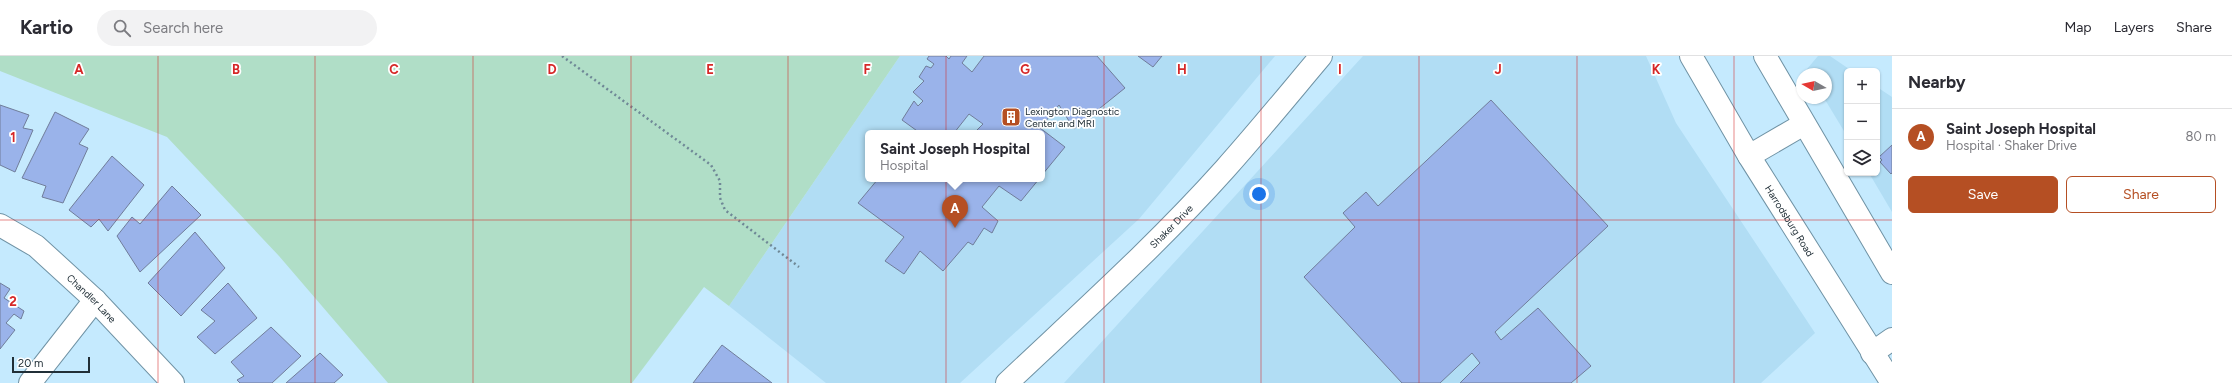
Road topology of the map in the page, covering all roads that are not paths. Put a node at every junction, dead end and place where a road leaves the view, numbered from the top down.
1 (1321, 56) edge
2 (1691, 56) edge
3 (1766, 56) edge
4 (1804, 124) junction
5 (1749, 156) junction
6 (0, 225) edge
7 (1892, 273) edge
8 (96, 300) junction
9 (1892, 339) edge
10 (1872, 353) junction
11 (30, 383) edge
12 (173, 383) edge
13 (1007, 383) edge
14 (1892, 383) edge

1 - 13 street, Shaker Drive
2 - 5 street, Harrodsburg Road
3 - 4 street
4 - 5 street
4 - 7 street
5 - 10 street, Harrodsburg Road
6 - 8 street, Chandler Lane
8 - 11 street
8 - 12 street, Chandler Lane
9 - 10 street
10 - 14 street, Harrodsburg Road

